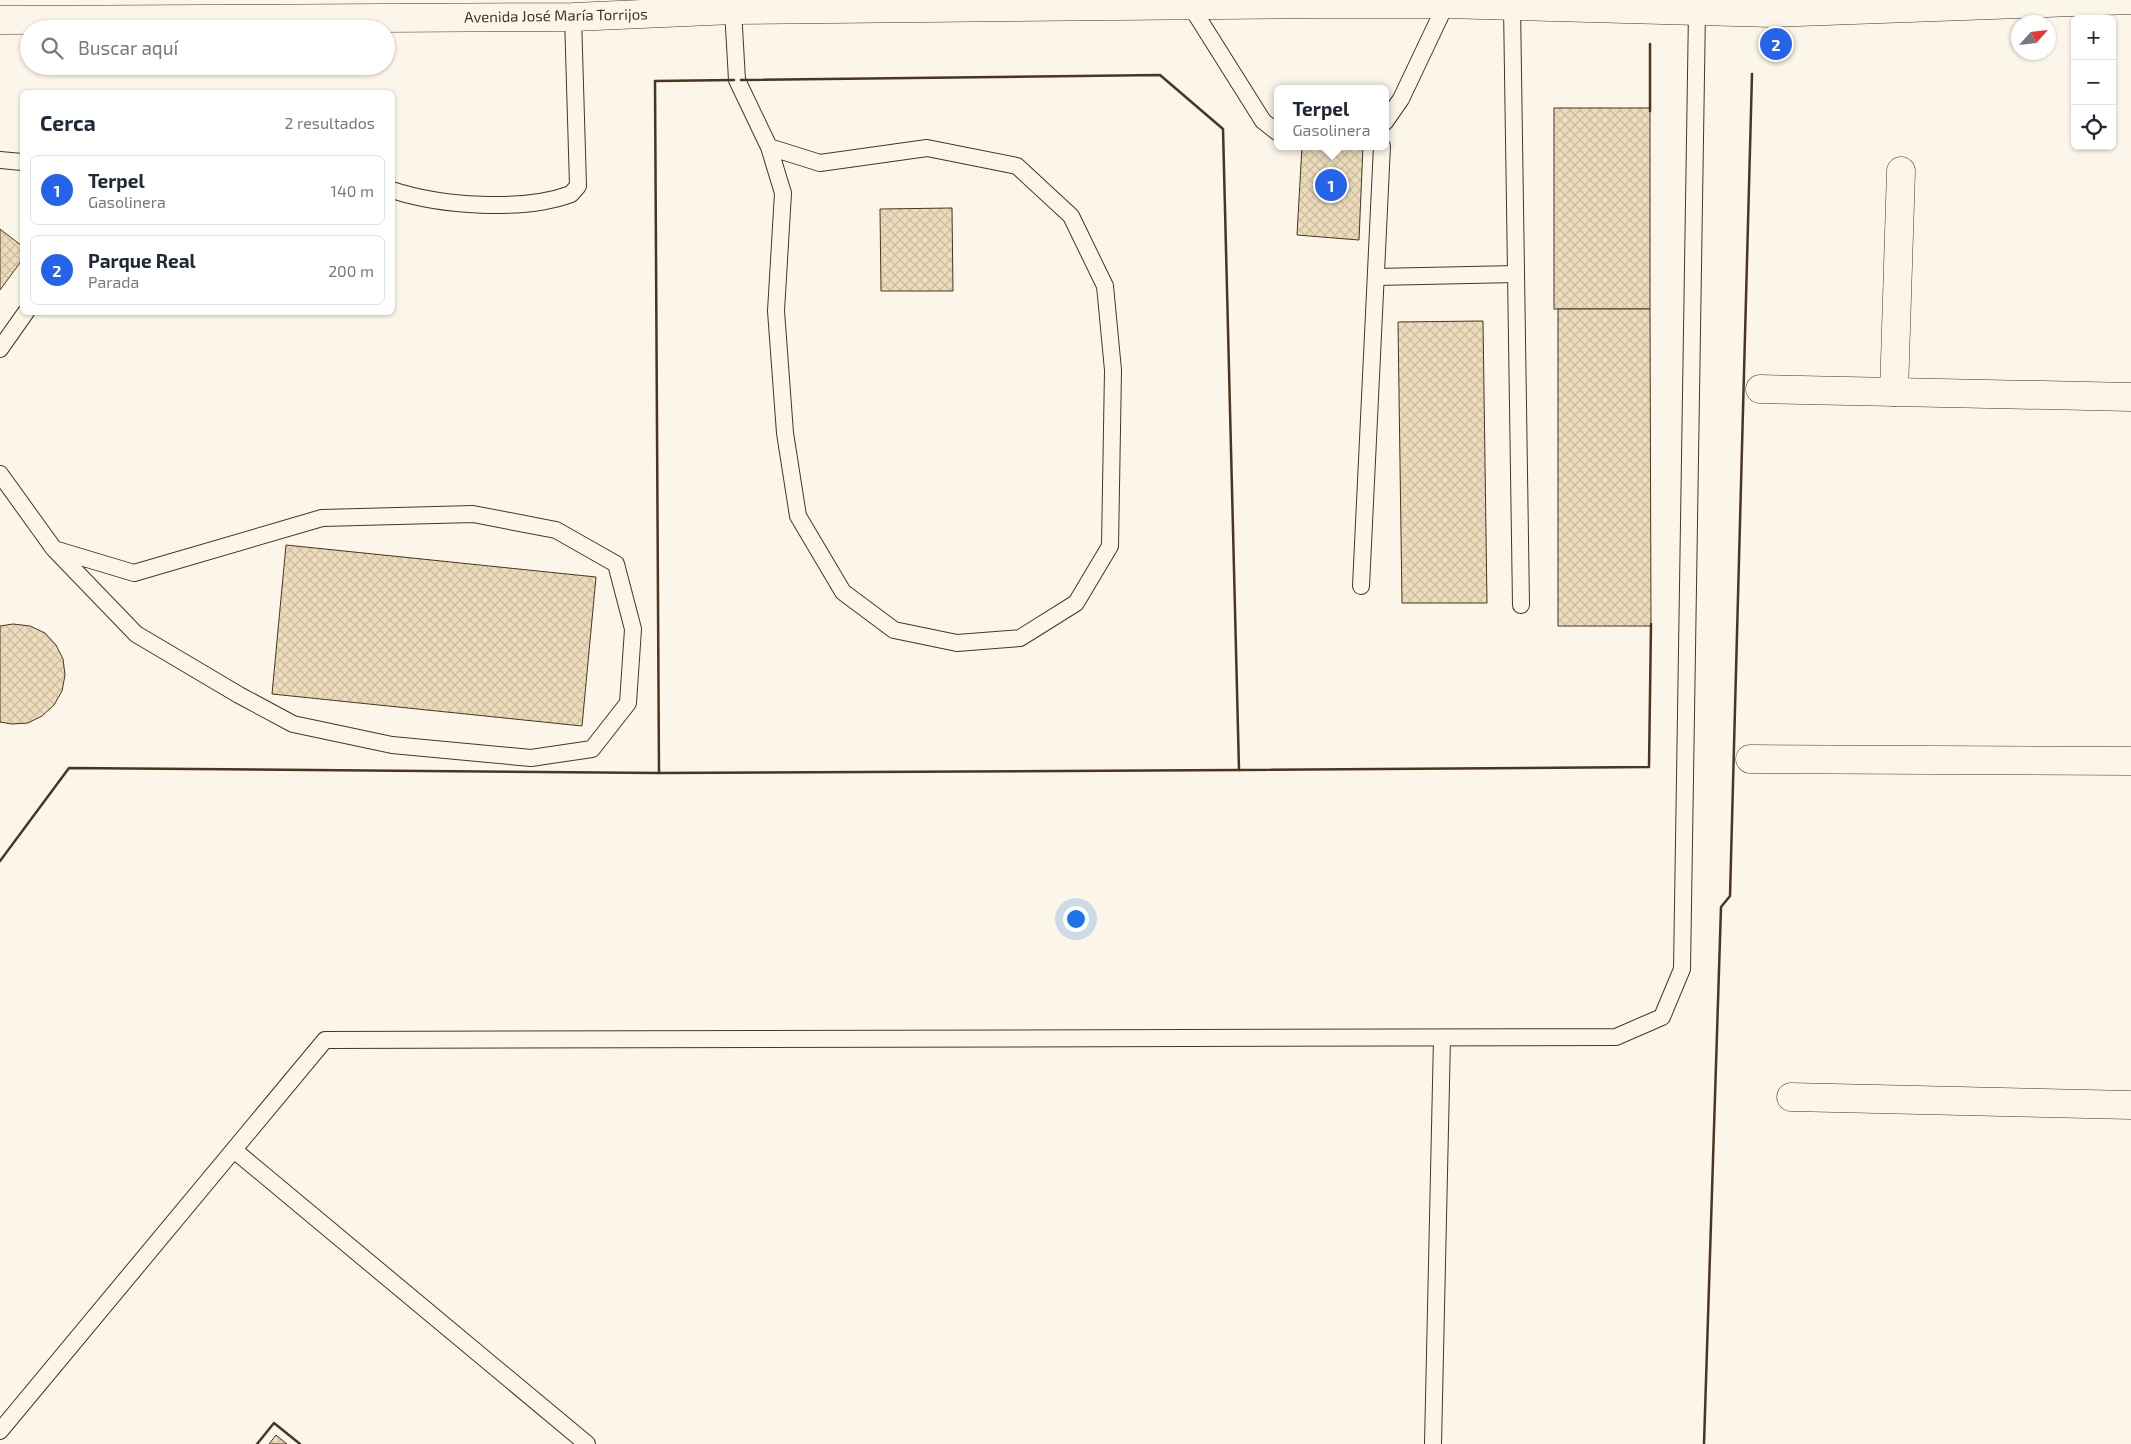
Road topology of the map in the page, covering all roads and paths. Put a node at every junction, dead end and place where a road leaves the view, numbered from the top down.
1 (2131, 0) edge
2 (1322, 2) edge
3 (1445, 2) edge
4 (1190, 5) junction
5 (1512, 6) junction
6 (338, 9) edge
7 (733, 10) junction
8 (1697, 11) junction
9 (573, 17) junction
10 (0, 20) edge
11 (1389, 116) edge
12 (1274, 130) edge
13 (768, 147) junction
14 (1382, 150) edge
15 (0, 160) edge
16 (20, 162) edge
17 (1901, 171) dead end
18 (395, 191) edge
19 (1516, 274) junction
20 (1376, 277) junction
21 (24, 315) edge
22 (0, 349) edge
23 (1760, 389) dead end
24 (1894, 392) junction
25 (2131, 397) edge
26 (0, 474) edge
27 (54, 549) junction
28 (1361, 586) dead end
29 (1521, 605) dead end
30 (1750, 759) dead end
31 (2131, 761) edge
32 (1442, 1038) junction
33 (1791, 1096) dead end
34 (2131, 1104) edge
35 (234, 1150) junction
36 (0, 1431) edge
37 (587, 1444) edge
38 (1433, 1444) edge

1 - 8 main road, Avenida José María Torrijos
2 - 3 main road, Avenida José María Torrijos
2 - 4 main road, Avenida José María Torrijos
3 - 5 main road, Avenida José María Torrijos
3 - 11 lane
4 - 7 main road, Avenida José María Torrijos
4 - 12 lane
5 - 8 main road, Avenida José María Torrijos
5 - 19 lane
6 - 9 main road, Avenida José María Torrijos
6 - 10 main road, Avenida José María Torrijos
7 - 9 main road, Avenida José María Torrijos
7 - 13 lane
8 - 32 lane
9 - 18 lane
13 - 13 lane
14 - 20 lane
15 - 16 lane
17 - 24 main road
19 - 20 lane
19 - 29 lane
20 - 28 lane
21 - 22 lane
23 - 24 main road
24 - 25 main road
26 - 27 lane
27 - 27 lane
30 - 31 main road
32 - 35 lane
32 - 38 lane
33 - 34 main road
35 - 36 lane
35 - 37 lane

